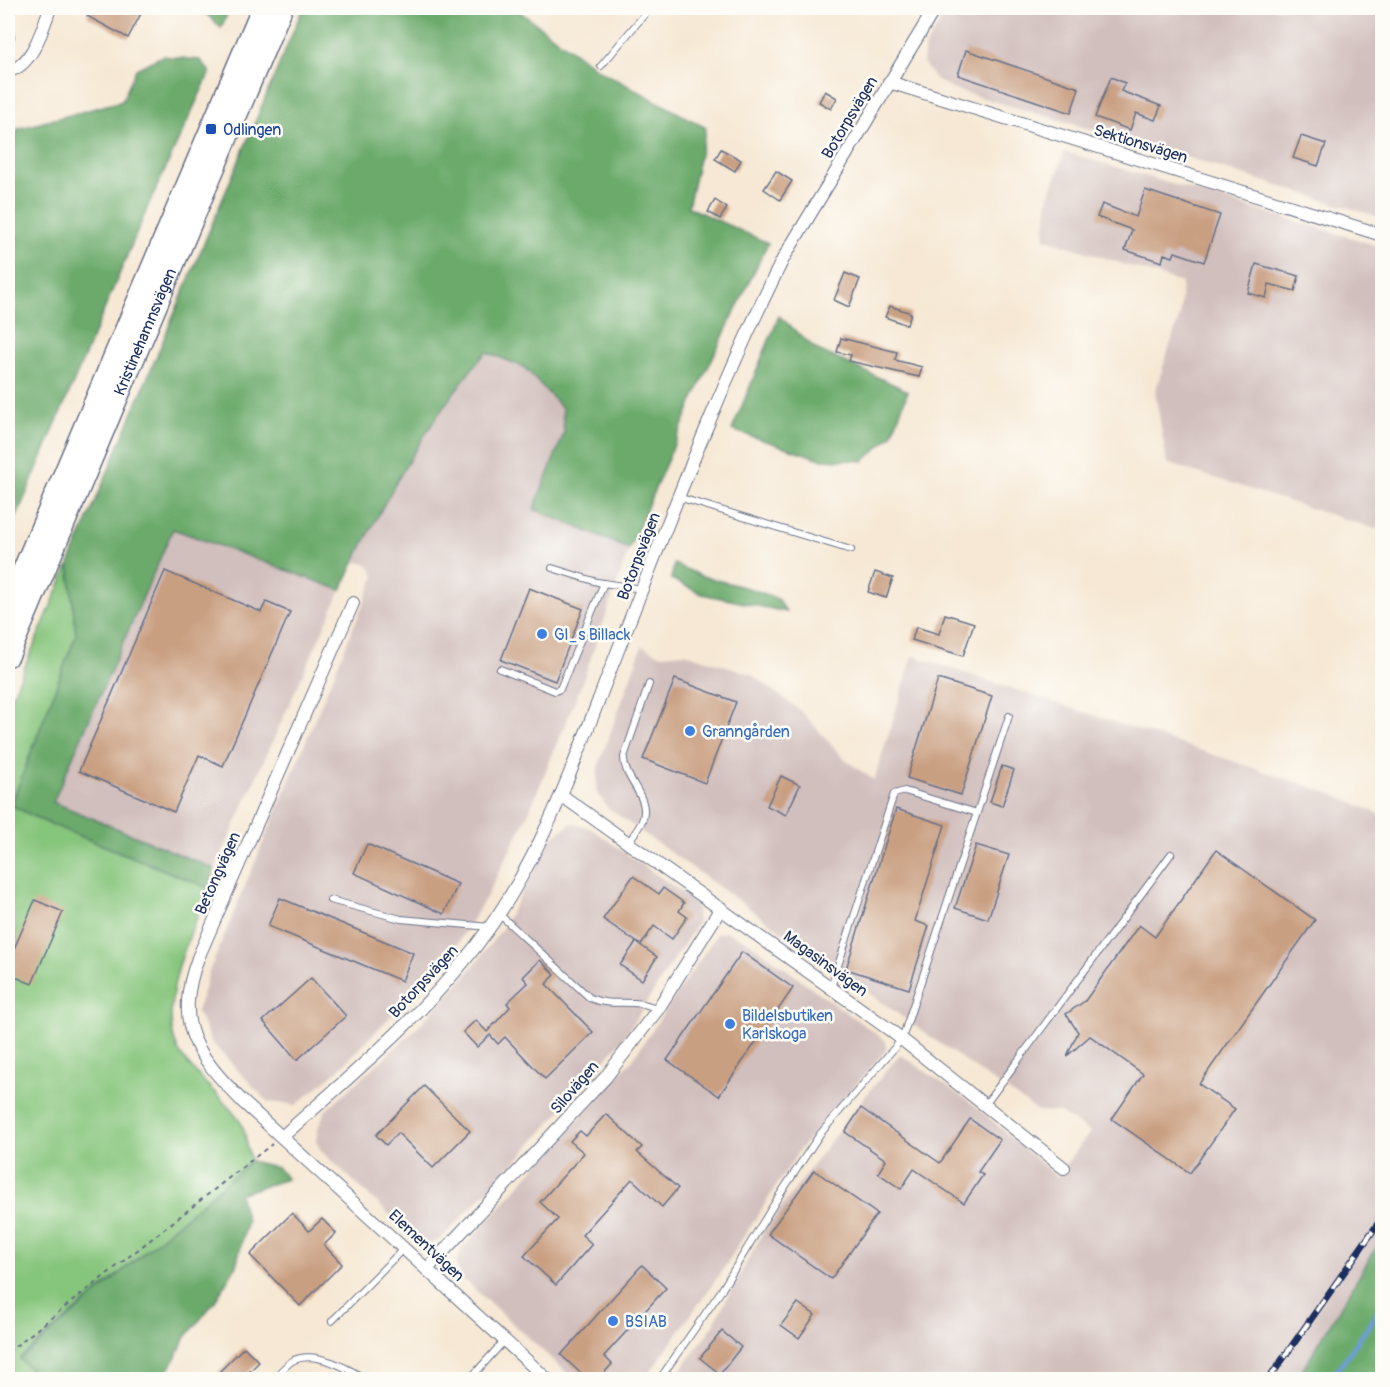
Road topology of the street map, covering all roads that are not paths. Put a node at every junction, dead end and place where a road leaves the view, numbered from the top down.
1 (50, 8) edge
2 (263, 8) edge
3 (281, 8) edge
4 (650, 8) edge
5 (935, 8) edge
6 (601, 66) dead end
7 (8, 71) edge
8 (889, 82) junction
9 (1383, 236) edge
10 (678, 497) junction
11 (851, 550) dead end
12 (552, 568) dead end
13 (604, 583) junction
14 (642, 589) junction
15 (353, 603) dead end
16 (8, 608) edge
17 (8, 655) edge
18 (500, 669) dead end
19 (649, 684) dead end
20 (1009, 716) dead end
21 (561, 795) junction
22 (977, 813) junction
23 (629, 842) junction
24 (1171, 854) dead end
25 (330, 900) dead end
26 (721, 908) junction
27 (499, 914) junction
28 (490, 927) junction
29 (831, 987) junction
30 (658, 1009) junction
31 (902, 1039) junction
32 (985, 1105) junction
33 (283, 1136) junction
34 (1064, 1168) dead end
35 (405, 1247) junction
36 (428, 1269) junction
37 (332, 1321) dead end
38 (505, 1340) junction
39 (272, 1380) edge
40 (367, 1380) edge
41 (469, 1380) edge
42 (548, 1380) edge
43 (659, 1380) edge

1 - 7 street
2 - 16 highway, Kristinehamnsvägen
3 - 17 highway, Kristinehamnsvägen
4 - 6 lane
5 - 8 street, Botorpsvägen
8 - 9 street, Sektionsvägen
8 - 10 street, Botorpsvägen
10 - 11 lane
10 - 14 street, Botorpsvägen
12 - 13 lane
13 - 14 lane
13 - 18 lane
14 - 21 street, Botorpsvägen
15 - 33 street, Betongvägen
19 - 23 lane
20 - 22 lane
21 - 23 street, Magasinsvägen
21 - 27 street, Botorpsvägen
22 - 29 lane
22 - 31 lane
23 - 26 street, Magasinsvägen
24 - 32 lane
25 - 28 lane
26 - 29 street, Magasinsvägen
26 - 30 street, Silovägen
27 - 28 street, Botorpsvägen
27 - 30 lane
28 - 33 street, Botorpsvägen
29 - 31 street, Magasinsvägen
30 - 36 street, Silovägen
31 - 32 street, Magasinsvägen
31 - 43 lane
32 - 34 street, Magasinsvägen
33 - 35 street, Elementvägen
35 - 36 street, Elementvägen
35 - 37 lane
36 - 38 street, Elementvägen
38 - 41 lane
38 - 42 street, Elementvägen
39 - 40 lane

